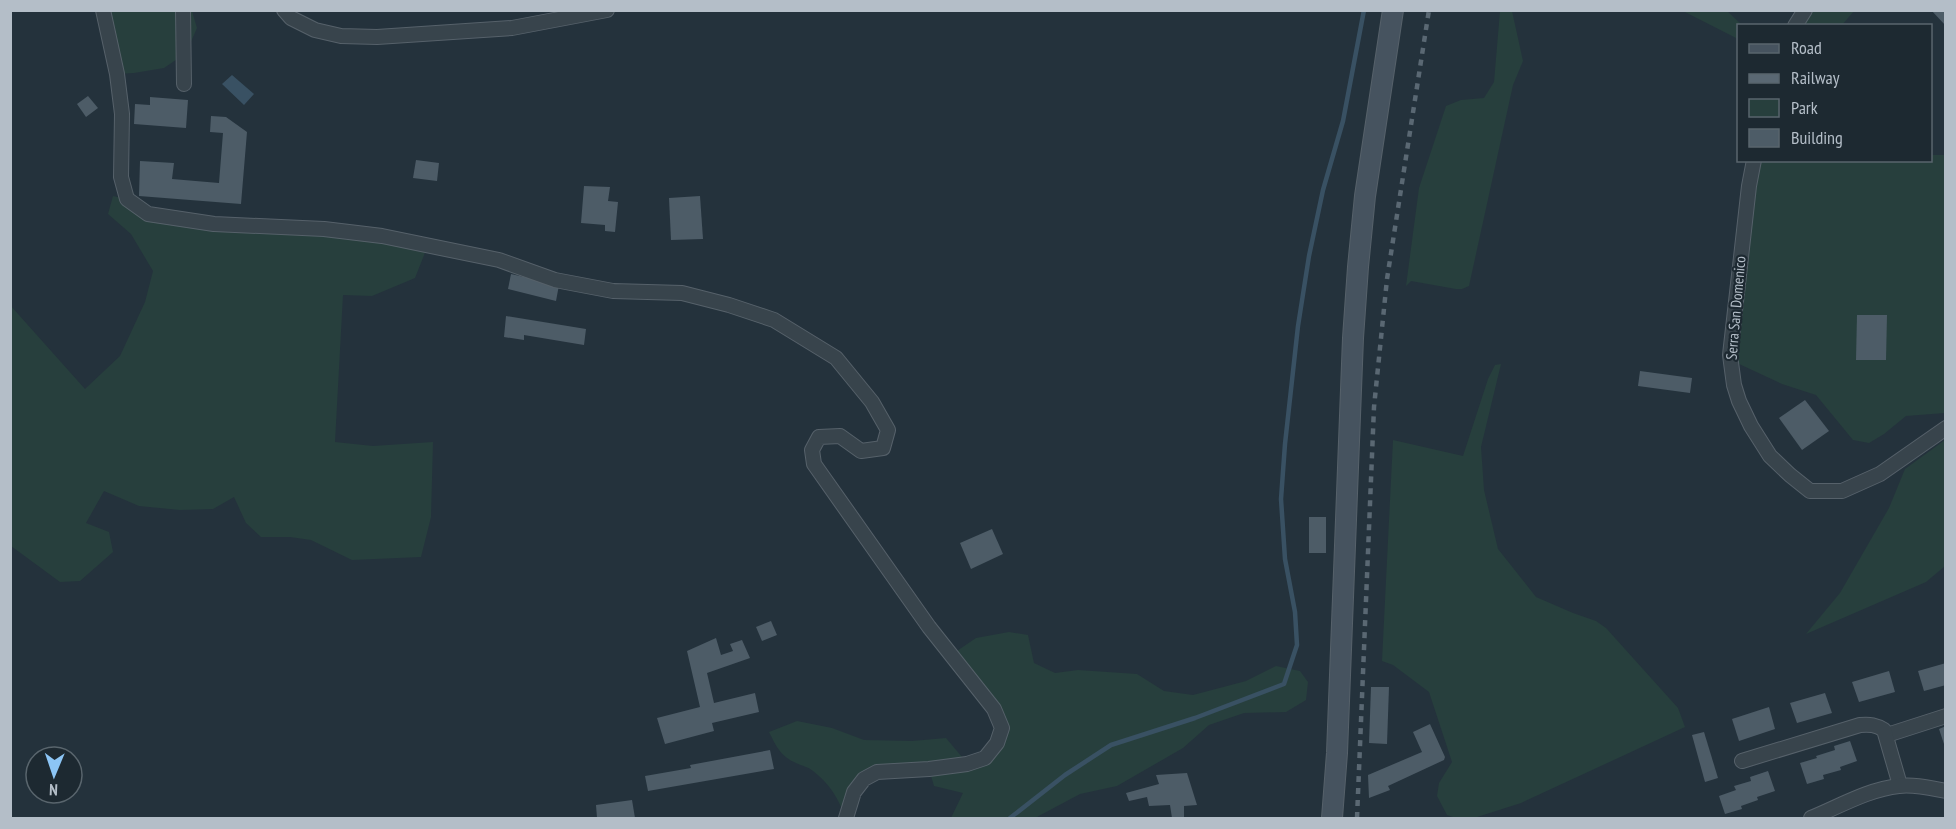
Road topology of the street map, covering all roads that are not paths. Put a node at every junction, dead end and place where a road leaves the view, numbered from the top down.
1 (103, 10) edge
2 (183, 10) edge
3 (284, 10) edge
4 (608, 10) edge
5 (1393, 10) edge
6 (1805, 10) edge
7 (1796, 24) edge
8 (184, 84) dead end
9 (1754, 162) edge
10 (1946, 428) edge
11 (1946, 716) edge
12 (1887, 735) junction
13 (1742, 761) dead end
14 (1900, 785) junction
15 (1946, 791) edge
16 (846, 819) edge
17 (1332, 819) edge
18 (1810, 819) edge

1 - 16 street
2 - 8 street
3 - 4 street
5 - 17 street
6 - 7 street
9 - 10 street, Serra San Domenico
11 - 12 street
12 - 13 street
12 - 14 street
14 - 15 street
14 - 18 street

